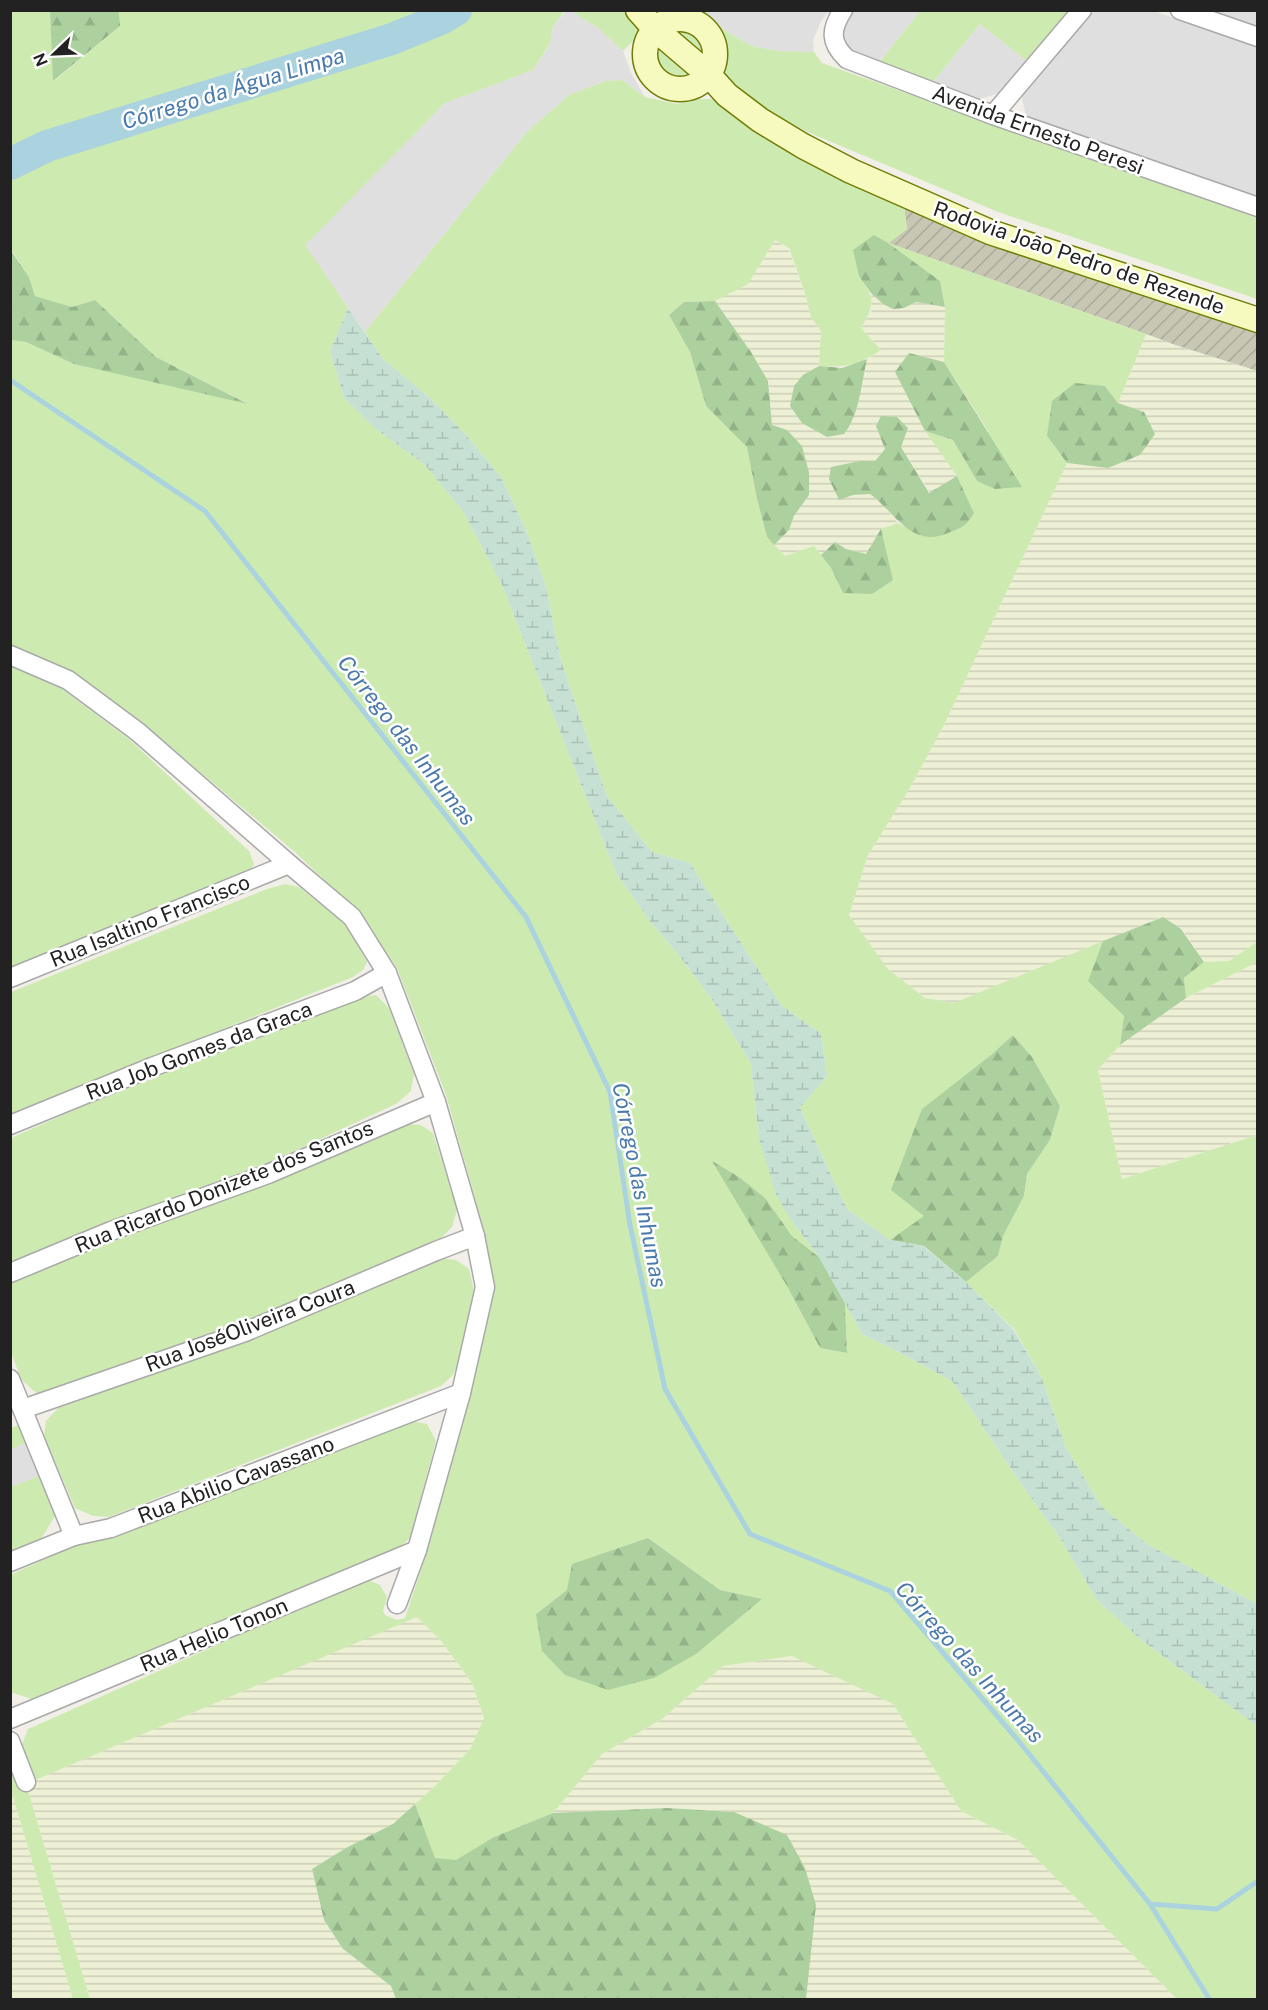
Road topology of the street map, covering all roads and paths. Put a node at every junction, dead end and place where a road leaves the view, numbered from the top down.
1 (843, 10) edge
2 (1082, 10) edge
3 (1180, 10) edge
4 (664, 20) edge
5 (1257, 37) edge
6 (707, 74) junction
7 (993, 115) junction
8 (1257, 207) edge
9 (1257, 320) edge
10 (10, 655) edge
11 (289, 864) junction
12 (387, 973) junction
13 (10, 978) edge
14 (436, 1102) junction
15 (10, 1125) edge
16 (475, 1236) junction
17 (10, 1273) edge
18 (10, 1379) edge
19 (461, 1394) junction
20 (23, 1409) junction
21 (74, 1536) junction
22 (417, 1550) junction
23 (10, 1562) edge
24 (397, 1604) dead end
25 (10, 1719) edge
26 (10, 1741) edge
27 (26, 1782) dead end

1 - 7 street, Avenida Ernesto Peresi
2 - 7 street
3 - 5 street
4 - 6 main road, Rodovia João Pedro de Rezende
4 - 6 main road
4 - 6 main road
6 - 9 main road, Rodovia João Pedro de Rezende
7 - 8 street, Avenida Ernesto Peresi
10 - 11 street
11 - 12 street
11 - 13 street, Rua Isaltino Francisco
12 - 14 street
12 - 15 street, Rua Job Gomes da Graca
14 - 16 street
14 - 17 street, Rua Ricardo Donizete dos Santos
16 - 19 street
16 - 20 street, Rua JoséOliveira Coura
18 - 20 street
19 - 21 street, Rua Abilio Cavassano
19 - 22 street
20 - 21 street
21 - 23 street, Rua Abilio Cavassano
22 - 24 street
22 - 25 street, Rua Helio Tonon
26 - 27 street

